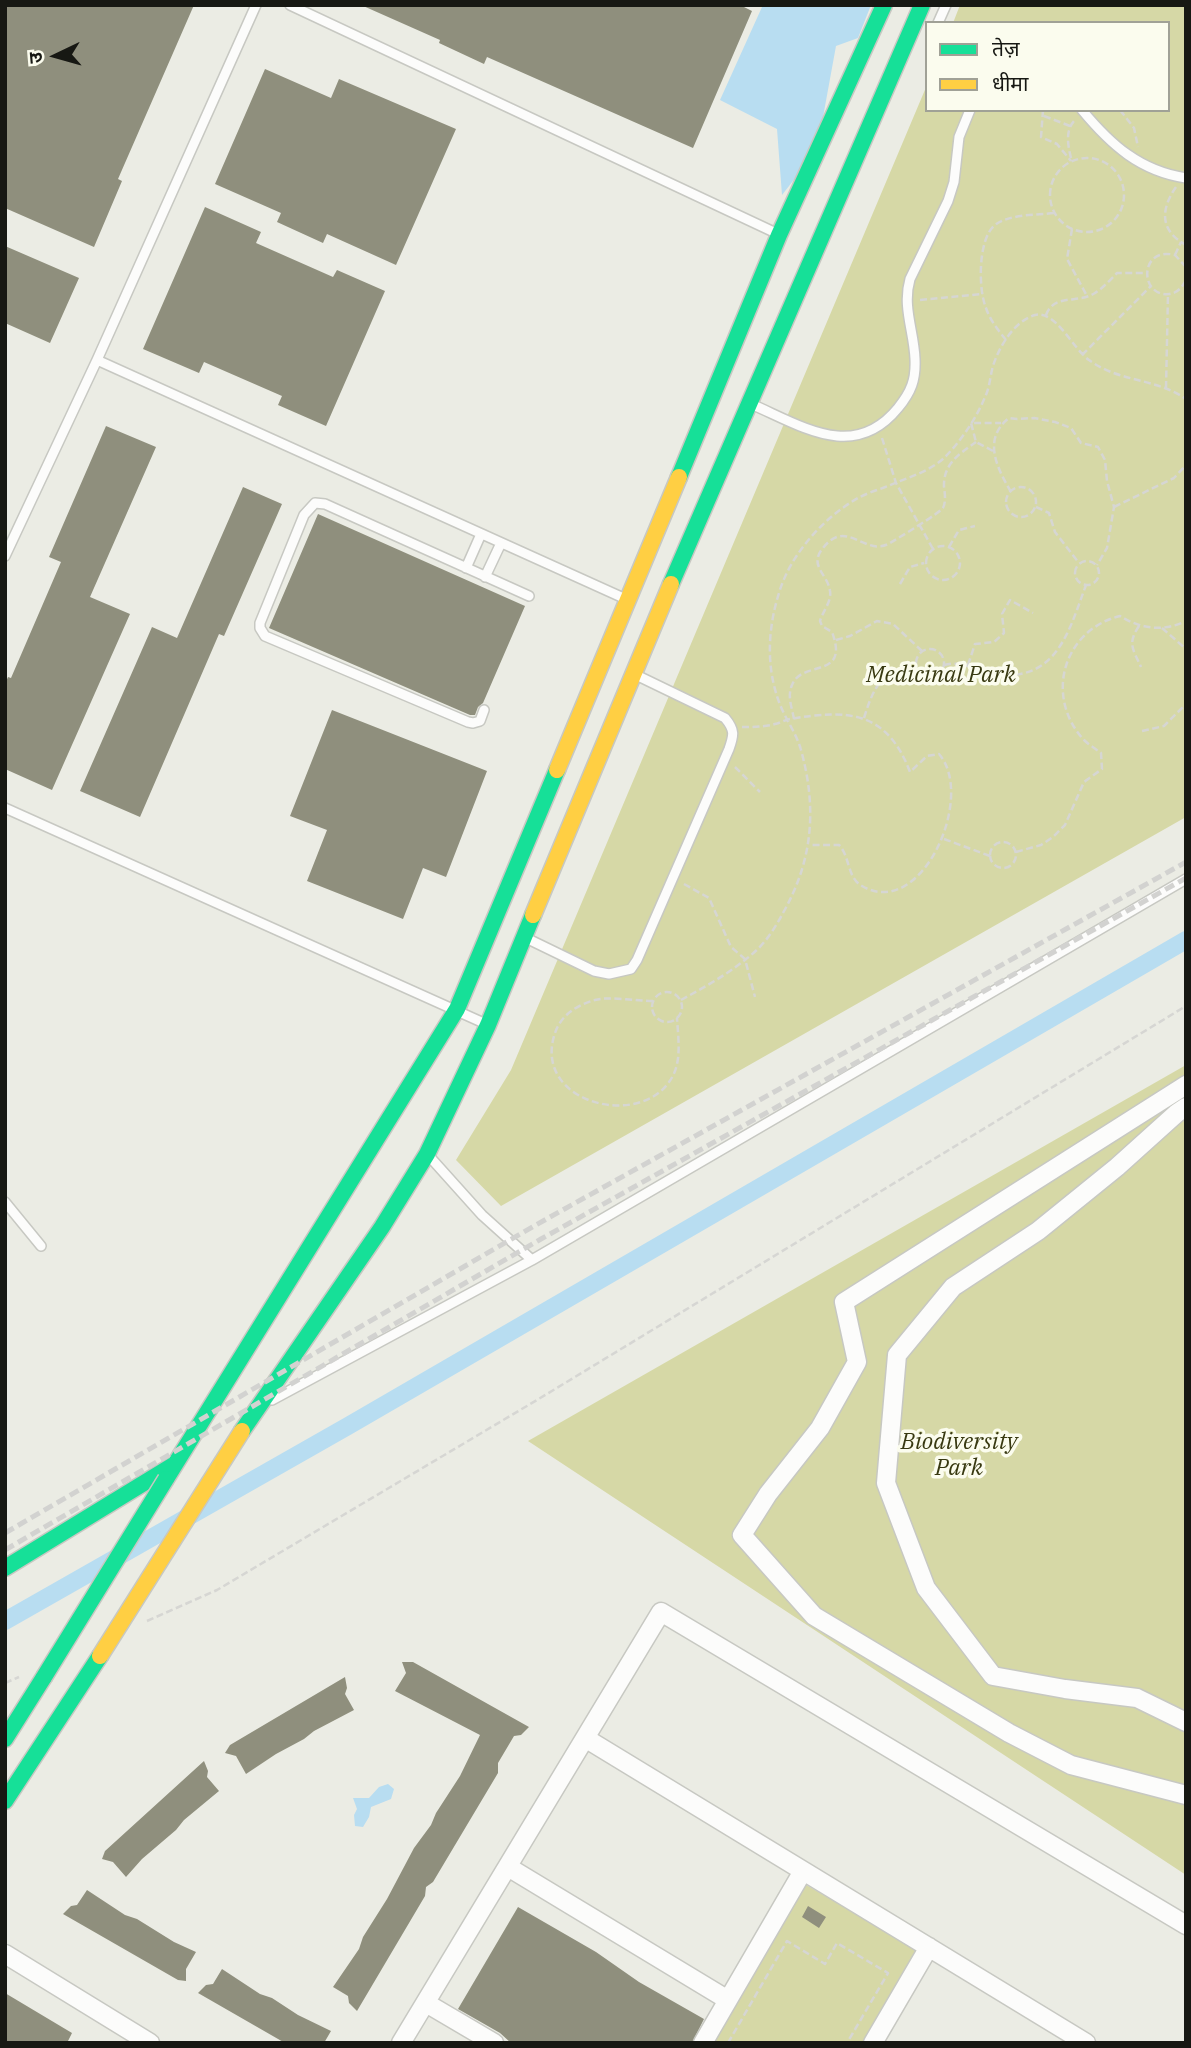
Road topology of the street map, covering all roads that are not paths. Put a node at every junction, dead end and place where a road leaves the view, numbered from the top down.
1 (256, 5) edge
2 (290, 5) edge
3 (884, 5) edge
4 (946, 5) edge
5 (922, 16) edge
6 (939, 21) edge
7 (969, 112) edge
8 (1084, 112) edge
9 (1186, 180) edge
10 (779, 234) junction
11 (97, 360) junction
12 (749, 404) junction
13 (481, 534) junction
14 (501, 543) junction
15 (5, 556) edge
16 (466, 568) junction
17 (485, 577) junction
18 (529, 596) dead end
19 (629, 600) junction
20 (633, 673) junction
21 (484, 710) dead end
22 (5, 808) edge
23 (1186, 879) edge
24 (524, 937) junction
25 (457, 1009) junction
26 (488, 1025) junction
27 (1186, 1085) edge
28 (1186, 1107) edge
29 (427, 1154) junction
30 (5, 1202) edge
31 (41, 1246) dead end
32 (532, 1260) junction
33 (258, 1408) junction
34 (175, 1464) junction
35 (5, 1568) edge
36 (1186, 1722) edge
37 (585, 1738) junction
38 (5, 1739) edge
39 (1186, 1795) edge
40 (5, 1801) edge
41 (508, 1867) junction
42 (803, 1871) junction
43 (1186, 1925) edge
44 (929, 1947) junction
45 (5, 1954) edge
46 (727, 2000) junction
47 (426, 2003) junction
48 (150, 2043) edge
49 (401, 2043) edge
50 (494, 2043) edge
51 (703, 2043) edge
52 (873, 2043) edge
53 (1086, 2043) edge

1 - 11 lane
2 - 10 lane
3 - 10 street
4 - 6 lane
5 - 12 street
7 - 12 lane
8 - 9 lane
10 - 19 street
11 - 13 lane
11 - 15 lane
12 - 20 street
13 - 14 lane
13 - 16 lane
14 - 17 lane
14 - 19 lane
16 - 17 lane
16 - 21 lane
17 - 18 lane
19 - 25 street
20 - 24 street
20 - 24 lane
22 - 25 lane
23 - 32 lane
24 - 26 street
25 - 26 lane
25 - 34 street
26 - 29 street
27 - 39 street
28 - 36 street
29 - 32 lane
29 - 33 street
30 - 31 lane
32 - 33 lane
33 - 40 street, bridge
34 - 35 street
34 - 38 street, bridge
37 - 41 street
37 - 42 street
37 - 43 street
41 - 46 street
41 - 47 street
42 - 44 street
42 - 46 street
44 - 52 street
44 - 53 street
45 - 48 street
46 - 51 street
47 - 49 street
47 - 50 street

